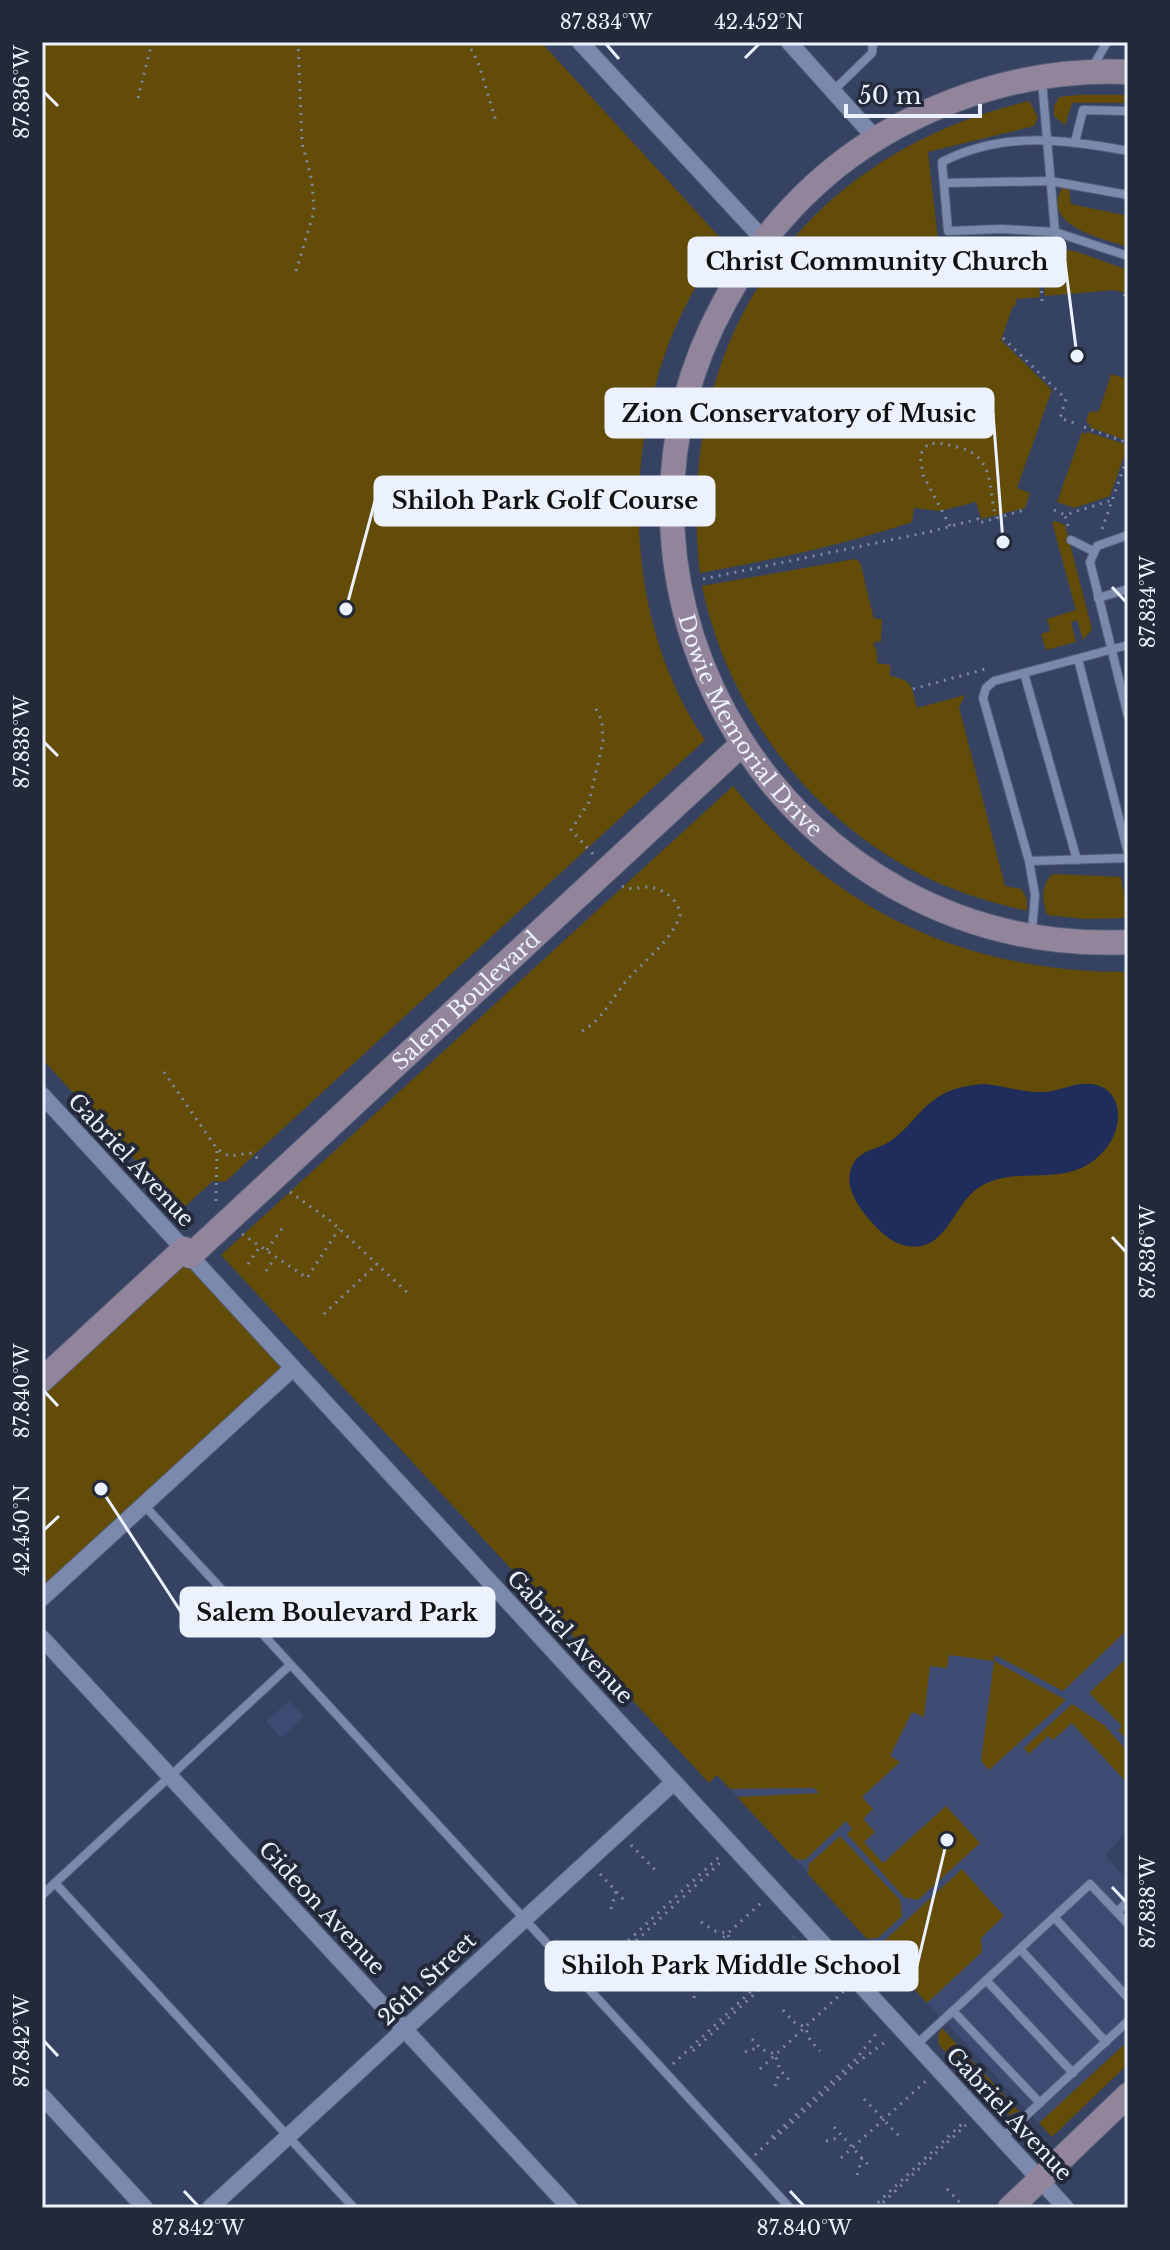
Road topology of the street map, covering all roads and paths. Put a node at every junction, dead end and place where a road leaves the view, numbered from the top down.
1 (152, 42) edge
2 (298, 42) edge
3 (467, 42) edge
4 (580, 42) edge
5 (873, 42) edge
6 (1107, 42) edge
7 (794, 44) edge
8 (1089, 72) junction
9 (1128, 72) edge
10 (1042, 76) junction
11 (833, 91) junction
12 (138, 98) dead end
13 (1128, 111) edge
14 (496, 121) dead end
15 (876, 139) junction
16 (1047, 139) junction
17 (1075, 142) junction
18 (1128, 151) edge
19 (1050, 181) junction
20 (944, 183) junction
21 (1128, 195) edge
22 (1055, 232) junction
23 (764, 240) junction
24 (1047, 244) dead end
25 (1128, 256) edge
26 (296, 271) dead end
27 (1128, 284) edge
28 (1124, 296) dead end
29 (1042, 303) dead end
30 (1003, 338) dead end
31 (1074, 423) dead end
32 (1084, 427) dead end
33 (1128, 443) edge
34 (1128, 455) edge
35 (1112, 500) junction
36 (1024, 510) dead end
37 (1054, 510) dead end
38 (1065, 515) junction
39 (996, 518) junction
40 (950, 526) junction
41 (1102, 529) dead end
42 (1128, 535) edge
43 (1071, 540) joint
44 (1093, 551) junction
45 (699, 580) dead end
46 (1128, 589) edge
47 (1098, 598) junction
48 (1128, 645) edge
49 (1111, 650) junction
50 (1078, 659) junction
51 (999, 666) dead end
52 (1024, 673) junction
53 (913, 689) dead end
54 (1128, 716) edge
55 (741, 745) junction
56 (1128, 856) edge
57 (1077, 860) junction
58 (1029, 861) junction
59 (1031, 936) junction
60 (1128, 942) edge
61 (164, 1072) dead end
62 (42, 1095) edge
63 (217, 1149) junction
64 (275, 1177) junction
65 (226, 1223) junction
66 (283, 1227) dead end
67 (339, 1229) junction
68 (260, 1247) junction
69 (267, 1251) junction
70 (187, 1253) junction
71 (276, 1257) junction
72 (377, 1263) junction
73 (248, 1264) dead end
74 (266, 1271) dead end
75 (411, 1296) dead end
76 (324, 1314) dead end
77 (293, 1368) junction
78 (42, 1380) edge
79 (144, 1505) junction
80 (42, 1598) edge
81 (42, 1638) edge
82 (290, 1665) junction
83 (170, 1776) junction
84 (674, 1782) junction
85 (631, 1845) dead end
86 (658, 1873) dead end
87 (600, 1874) dead end
88 (55, 1883) junction
89 (616, 1891) junction
90 (42, 1895) edge
91 (1128, 1901) edge
92 (626, 1902) dead end
93 (762, 1902) dead end
94 (611, 1909) dead end
95 (1117, 1912) junction
96 (1054, 1917) junction
97 (524, 1920) junction
98 (701, 1922) dead end
99 (1128, 1924) edge
100 (728, 1933) junction
101 (794, 1937) dead end
102 (1020, 1949) junction
103 (671, 1950) dead end
104 (808, 1953) dead end
105 (681, 1960) junction
106 (738, 1962) dead end
107 (662, 1963) dead end
108 (694, 1965) junction
109 (607, 1968) dead end
110 (698, 1979) junction
111 (678, 1980) dead end
112 (986, 1980) junction
113 (582, 1983) junction
114 (708, 1991) dead end
115 (844, 1991) dead end
116 (694, 1998) dead end
117 (1128, 1998) edge
118 (783, 2010) dead end
119 (953, 2011) junction
120 (1128, 2021) edge
121 (805, 2027) junction
122 (405, 2029) junction
123 (879, 2030) dead end
124 (752, 2039) dead end
125 (888, 2040) dead end
126 (1106, 2042) junction
127 (916, 2045) junction
128 (761, 2049) junction
129 (693, 2051) dead end
130 (820, 2051) dead end
131 (745, 2052) dead end
132 (775, 2054) junction
133 (760, 2069) dead end
134 (780, 2070) junction
135 (664, 2072) junction
136 (1073, 2073) junction
137 (789, 2080) dead end
138 (926, 2081) dead end
139 (775, 2086) dead end
140 (1128, 2095) edge
141 (42, 2096) edge
142 (864, 2099) dead end
143 (1040, 2103) junction
144 (883, 2119) junction
145 (965, 2124) dead end
146 (834, 2127) dead end
147 (288, 2136) junction
148 (842, 2137) junction
149 (773, 2138) junction
150 (1002, 2138) junction
151 (902, 2139) dead end
152 (826, 2141) dead end
153 (852, 2147) junction
154 (841, 2158) dead end
155 (862, 2158) junction
156 (748, 2162) junction
157 (871, 2168) dead end
158 (857, 2175) dead end
159 (1040, 2180) junction
160 (947, 2189) dead end
161 (145, 2208) edge
162 (210, 2208) edge
163 (354, 2208) edge
164 (570, 2208) edge
165 (790, 2208) edge
166 (874, 2208) edge
167 (965, 2208) edge
168 (1010, 2208) edge
169 (1066, 2208) edge

1 - 12 path
2 - 26 path
3 - 14 path
4 - 23 street
5 - 11 lane
6 - 8 lane
7 - 11 street
8 - 9 street, Dowie Memorial Drive
8 - 10 street, Dowie Memorial Drive
10 - 15 street, Dowie Memorial Drive
10 - 16 lane
11 - 15 street
13 - 17 lane
15 - 23 street, Dowie Memorial Drive
16 - 17 lane
16 - 19 lane
16 - 20 lane
17 - 18 lane
19 - 20 lane
19 - 21 lane
19 - 22 lane
20 - 22 lane
22 - 25 lane
23 - 55 street, Dowie Memorial Drive
24 - 29 path
27 - 28 path
30 - 31 path
32 - 33 path
34 - 35 path
35 - 38 path
35 - 41 path
36 - 39 path
37 - 38 path
38 - 43 path
39 - 40 path
39 - 40 path
40 - 45 path
42 - 44 lane
43 - 44 lane
44 - 47 lane
46 - 47 lane
47 - 49 lane
48 - 49 lane
49 - 50 lane
49 - 54 lane
50 - 52 lane
50 - 56 lane
51 - 53 path
52 - 57 lane
52 - 58 lane
55 - 59 street, Dowie Memorial Drive
55 - 64 street, Salem Boulevard
56 - 57 lane
57 - 58 lane
58 - 59 lane
59 - 60 street, Dowie Memorial Drive
61 - 63 path
62 - 70 street, Gabriel Avenue
63 - 64 path
63 - 65 path
64 - 65 street, Salem Boulevard
64 - 67 path
65 - 68 path
65 - 70 street, Salem Boulevard
66 - 69 path
67 - 71 path
67 - 72 path
68 - 69 path
68 - 73 path
69 - 71 path
70 - 77 street, Gabriel Avenue
70 - 78 street, Salem Boulevard
71 - 74 path
72 - 75 path
72 - 76 path
77 - 79 street
77 - 84 street, Gabriel Avenue
79 - 80 street
79 - 82 lane
81 - 83 street, Gideon Avenue
82 - 83 lane
82 - 97 lane
83 - 88 lane
83 - 122 street, Gideon Avenue
84 - 97 street, 26th Street
84 - 127 street, Gabriel Avenue
85 - 86 path
87 - 89 path
88 - 90 lane
88 - 147 lane
89 - 92 path
89 - 94 path
91 - 95 lane
93 - 100 path
95 - 96 lane
95 - 99 lane
96 - 102 lane
96 - 117 lane
97 - 113 lane
97 - 122 street, 26th Street
98 - 100 path
100 - 106 path
100 - 108 path
101 - 135 path
102 - 112 lane
102 - 126 lane
103 - 105 path
104 - 129 path
105 - 107 path
105 - 108 path
108 - 110 path
108 - 111 path
109 - 113 path
110 - 114 path
110 - 116 path
112 - 119 lane
112 - 136 lane
113 - 135 lane
115 - 121 path
118 - 121 path
119 - 127 lane
119 - 143 lane
120 - 126 lane
121 - 130 path
121 - 132 path
122 - 147 street, 26th Street
122 - 164 street, Gideon Avenue
123 - 149 path
124 - 128 path
125 - 149 path
126 - 136 lane
127 - 150 street, Gabriel Avenue
128 - 131 path
128 - 132 path
132 - 133 path
132 - 134 path
134 - 137 path
134 - 139 path
135 - 156 lane
136 - 143 lane
138 - 144 path
140 - 159 street
141 - 161 street
142 - 144 path
143 - 150 lane
144 - 151 path
144 - 153 path
145 - 166 path
146 - 148 path
147 - 162 street, 26th Street
147 - 163 lane
148 - 152 path
148 - 153 path
149 - 156 path
150 - 159 street, Gabriel Avenue
153 - 154 path
153 - 155 path
155 - 157 path
155 - 158 path
156 - 165 lane
159 - 168 street
159 - 169 street, Gabriel Avenue
160 - 167 path

